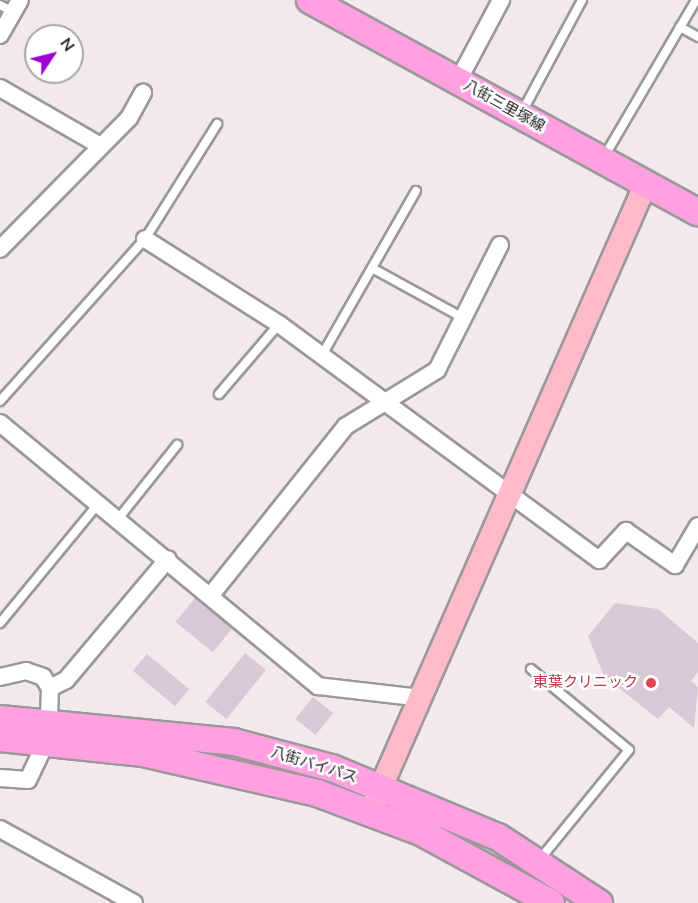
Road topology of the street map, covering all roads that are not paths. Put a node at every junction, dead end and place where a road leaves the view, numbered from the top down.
1 (310, 0) edge
2 (501, 0) edge
3 (582, 0) edge
4 (696, 0) edge
5 (11, 5) edge
6 (680, 27) junction
7 (0, 35) edge
8 (698, 37) edge
9 (458, 81) junction
10 (0, 88) edge
11 (143, 93) dead end
12 (521, 115) junction
13 (217, 124) dead end
14 (101, 146) junction
15 (602, 160) junction
16 (646, 183) junction
17 (416, 191) dead end
18 (698, 212) edge
19 (145, 239) junction
20 (500, 245) dead end
21 (0, 249) edge
22 (372, 268) junction
23 (463, 318) junction
24 (279, 324) junction
25 (322, 355) junction
26 (219, 394) dead end
27 (385, 400) junction
28 (0, 401) edge
29 (0, 423) edge
30 (177, 445) dead end
31 (512, 494) junction
32 (99, 503) junction
33 (118, 519) junction
34 (698, 526) edge
35 (168, 559) junction
36 (211, 595) junction
37 (0, 623) edge
38 (531, 669) dead end
39 (0, 677) edge
40 (50, 688) junction
41 (421, 698) junction
42 (0, 718) edge
43 (47, 732) junction
44 (0, 738) edge
45 (0, 778) edge
46 (381, 786) junction
47 (369, 813) junction
48 (0, 829) edge
49 (540, 859) junction
50 (134, 903) edge
51 (551, 903) edge
52 (599, 903) edge

1 - 9 main road, 八街三里塚線
2 - 9 street
3 - 12 lane
4 - 6 lane
5 - 7 street
6 - 8 lane
6 - 15 lane
9 - 12 main road, 八街三里塚線
10 - 14 street
11 - 14 street
12 - 15 main road, 八街三里塚線
13 - 19 lane
14 - 21 street
15 - 16 main road, 八街三里塚線
16 - 18 main road, 八街三里塚線
16 - 31 street
17 - 22 lane
19 - 24 street
19 - 28 lane
20 - 23 street
22 - 23 lane
22 - 25 lane
23 - 27 street
24 - 25 street
24 - 26 lane
25 - 27 street
27 - 31 street
27 - 36 street
29 - 32 street
30 - 33 lane
31 - 34 street
31 - 41 street
32 - 33 street
32 - 37 lane
33 - 35 street
35 - 36 street
35 - 40 street
36 - 41 street
38 - 49 lane
39 - 40 street
40 - 43 street
41 - 46 street
42 - 43 main road, 八街バイパス
43 - 44 main road, 八街バイパス
43 - 45 street
43 - 46 main road, 八街バイパス
43 - 47 main road, 八街バイパス
46 - 47 street
46 - 49 main road, 八街バイパス
47 - 51 main road, 八街バイパス
48 - 50 street
49 - 52 main road, 八街バイパス

